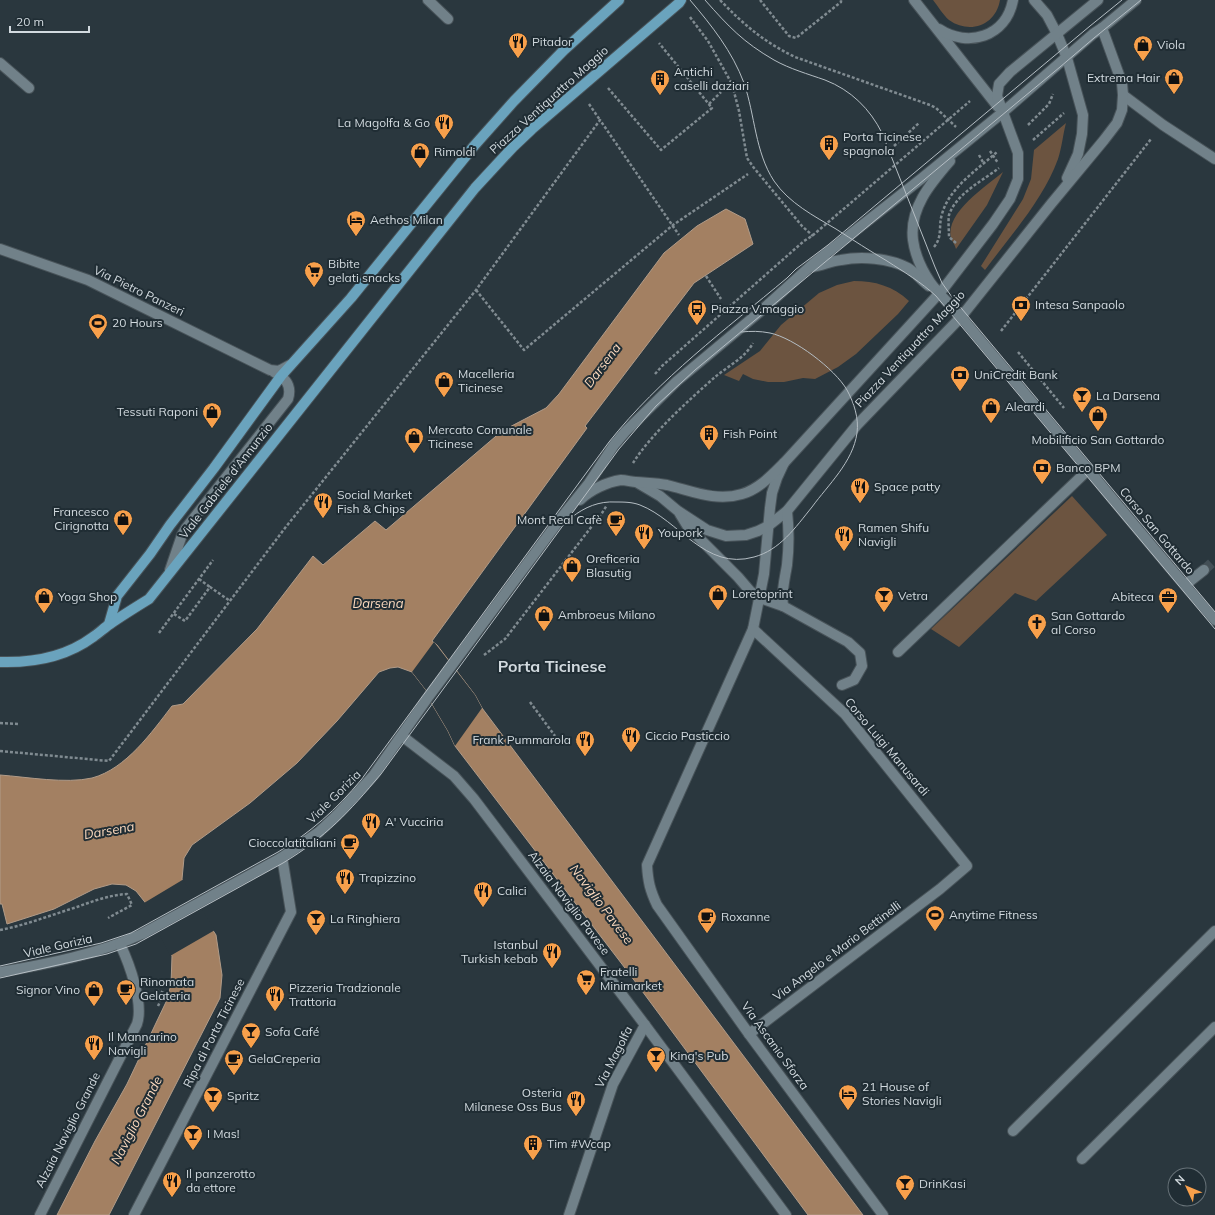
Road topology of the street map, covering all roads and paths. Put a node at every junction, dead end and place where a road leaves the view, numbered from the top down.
1 (428, 0) edge
2 (619, 0) edge
3 (681, 0) edge
4 (720, 0) edge
5 (760, 0) edge
6 (841, 0) edge
7 (914, 0) edge
8 (1013, 0) edge
9 (1034, 0) edge
10 (1098, 0) edge
11 (1136, 0) edge
12 (690, 11) dead end
13 (448, 19) dead end
14 (932, 22) junction
15 (1102, 28) junction
16 (1057, 34) junction
17 (659, 42) dead end
18 (1067, 58) junction
19 (0, 63) edge
20 (606, 86) dead end
21 (29, 88) dead end
22 (984, 89) junction
23 (721, 92) dead end
24 (1123, 94) junction
25 (587, 102) dead end
26 (709, 104) junction
27 (1002, 113) junction
28 (1064, 113) dead end
29 (949, 119) junction
30 (600, 120) junction
31 (919, 123) dead end
32 (958, 130) dead end
33 (968, 140) junction
34 (1033, 140) dead end
35 (894, 146) dead end
36 (1145, 147) dead end
37 (1002, 148) dead end
38 (990, 151) dead end
39 (993, 156) junction
40 (982, 159) dead end
41 (1215, 160) edge
42 (984, 164) junction
43 (748, 174) dead end
44 (1051, 204) junction
45 (674, 225) junction
46 (679, 235) dead end
47 (812, 236) junction
48 (939, 240) dead end
49 (957, 244) dead end
50 (0, 249) edge
51 (811, 267) junction
52 (706, 276) dead end
53 (476, 290) junction
54 (939, 293) junction
55 (721, 299) dead end
56 (728, 309) dead end
57 (961, 317) junction
58 (327, 324) joint
59 (1001, 331) dead end
60 (756, 338) dead end
61 (353, 341) joint
62 (1018, 352) dead end
63 (293, 362) junction
64 (262, 366) junction
65 (281, 376) junction
66 (1064, 408) dead end
67 (636, 459) dead end
68 (784, 464) junction
69 (1089, 469) junction
70 (637, 482) junction
71 (678, 511) junction
72 (787, 511) junction
73 (602, 513) dead end
74 (561, 518) junction
75 (768, 526) junction
76 (213, 560) dead end
77 (1204, 570) tunnel mouth
78 (199, 579) junction
79 (162, 584) junction
80 (1185, 585) junction
81 (210, 587) junction
82 (760, 598) junction
83 (230, 601) junction
84 (783, 606) junction
85 (174, 614) junction
86 (1215, 620) edge
87 (109, 624) junction
88 (752, 629) junction
89 (159, 633) dead end
90 (898, 652) dead end
91 (481, 658) dead end
92 (0, 662) edge
93 (842, 685) dead end
94 (530, 702) dead end
95 (0, 723) edge
96 (18, 724) dead end
97 (402, 736) junction
98 (556, 736) dead end
99 (0, 751) edge
100 (281, 858) junction
101 (940, 889) joint
102 (108, 918) dead end
103 (0, 930) edge
104 (1215, 932) edge
105 (120, 944) junction
106 (0, 972) edge
107 (645, 1025) junction
108 (1215, 1027) edge
109 (749, 1034) junction
110 (1013, 1131) dead end
111 (1082, 1159) dead end
112 (40, 1215) edge
113 (134, 1215) edge
114 (569, 1215) edge
115 (786, 1215) edge
116 (883, 1215) edge

1 - 13 street
2 - 58 main road, Piazza Ventiquattro Maggio
3 - 61 main road, Piazza Ventiquattro Maggio
4 - 29 path
5 - 6 path
7 - 14 street, Piazza Ventiquattro Maggio
8 - 14 street
9 - 16 street, Piazza Ventiquattro Maggio
10 - 16 street, Piazza Ventiquattro Maggio
11 - 15 street
12 - 47 path
14 - 22 street, Piazza Ventiquattro Maggio
15 - 18 street, Piazza Ventiquattro Maggio
15 - 24 street, Piazza Ventiquattro Maggio
16 - 18 street, Piazza Ventiquattro Maggio
16 - 27 street, Piazza Ventiquattro Maggio
17 - 26 path
18 - 27 street, Piazza Ventiquattro Maggio
18 - 44 street, Piazza Ventiquattro Maggio
19 - 21 street
20 - 26 path
22 - 27 street, Piazza Ventiquattro Maggio
22 - 29 path
23 - 26 path
24 - 41 street
24 - 44 street, Piazza Ventiquattro Maggio
25 - 30 path
27 - 33 street, Piazza Ventiquattro Maggio
27 - 54 street, Piazza Ventiquattro Maggio
28 - 34 path
29 - 32 path
29 - 47 path
30 - 45 path
30 - 53 path
31 - 35 path
33 - 51 street, Piazza Ventiquattro Maggio
33 - 54 street, Piazza Ventiquattro Maggio
36 - 59 path
37 - 39 path
38 - 39 path
39 - 42 path
39 - 49 path
40 - 42 path
42 - 48 path
43 - 45 path
44 - 57 street, Piazza Ventiquattro Maggio
45 - 46 path
45 - 53 path
47 - 56 path
50 - 64 street, Via Pietro Panzeri
51 - 54 street, Piazza Ventiquattro Maggio
51 - 74 street, Piazza Ventiquattro Maggio
52 - 55 path
53 - 83 path
54 - 57 street, Corso San Gottardo
54 - 68 street, Piazza Ventiquattro Maggio
57 - 69 street, Corso San Gottardo
57 - 72 street, Piazza Ventiquattro Maggio
58 - 63 main road, Viale Gabriele d'Annunzio
60 - 67 path
61 - 79 main road, Viale Gabriele d'Annunzio
62 - 66 path
63 - 64 street, Via Pietro Panzeri
63 - 65 main road, Viale Gabriele d'Annunzio
64 - 65 street, Via Pietro Panzeri
65 - 79 street
65 - 87 main road, Viale Gabriele d'Annunzio
68 - 70 street, Piazza Ventiquattro Maggio
68 - 75 street, Piazza Ventiquattro Maggio
69 - 80 street, Corso San Gottardo
69 - 90 street
70 - 71 street, Piazza Ventiquattro Maggio
70 - 74 street, Piazza Ventiquattro Maggio
71 - 75 street, Piazza Ventiquattro Maggio
71 - 82 street, Piazza Ventiquattro Maggio
72 - 75 street, Piazza Ventiquattro Maggio
72 - 84 street
73 - 91 path
74 - 97 street, Viale Gorizia
75 - 82 street, Piazza Ventiquattro Maggio
76 - 78 path
77 - 80 street
78 - 81 path
78 - 85 path
79 - 87 main road, Viale Gabriele d'Annunzio
80 - 86 street, Corso San Gottardo
81 - 83 path
81 - 85 path
82 - 84 street
82 - 88 street, Piazza Ventiquattro Maggio
83 - 99 path
84 - 93 street
85 - 89 path
87 - 92 main road, Viale Gabriele d'Annunzio
88 - 101 street, Corso Luigi Manusardi
88 - 109 street, Via Ascanio Sforza
94 - 98 path
95 - 96 path
97 - 100 street, Viale Gorizia
97 - 107 street, Alzaia Naviglio Pavese
100 - 105 street, Viale Gorizia
100 - 113 street, Ripa di Porta Ticinese
101 - 109 street, Via Angelo e Mario Bettinelli
102 - 103 path
104 - 110 street
105 - 106 street, Viale Gorizia
105 - 112 street, Alzaia Naviglio Grande
107 - 114 street, Via Magolfa
107 - 115 street, Alzaia Naviglio Pavese
108 - 111 street
109 - 116 street, Via Ascanio Sforza

